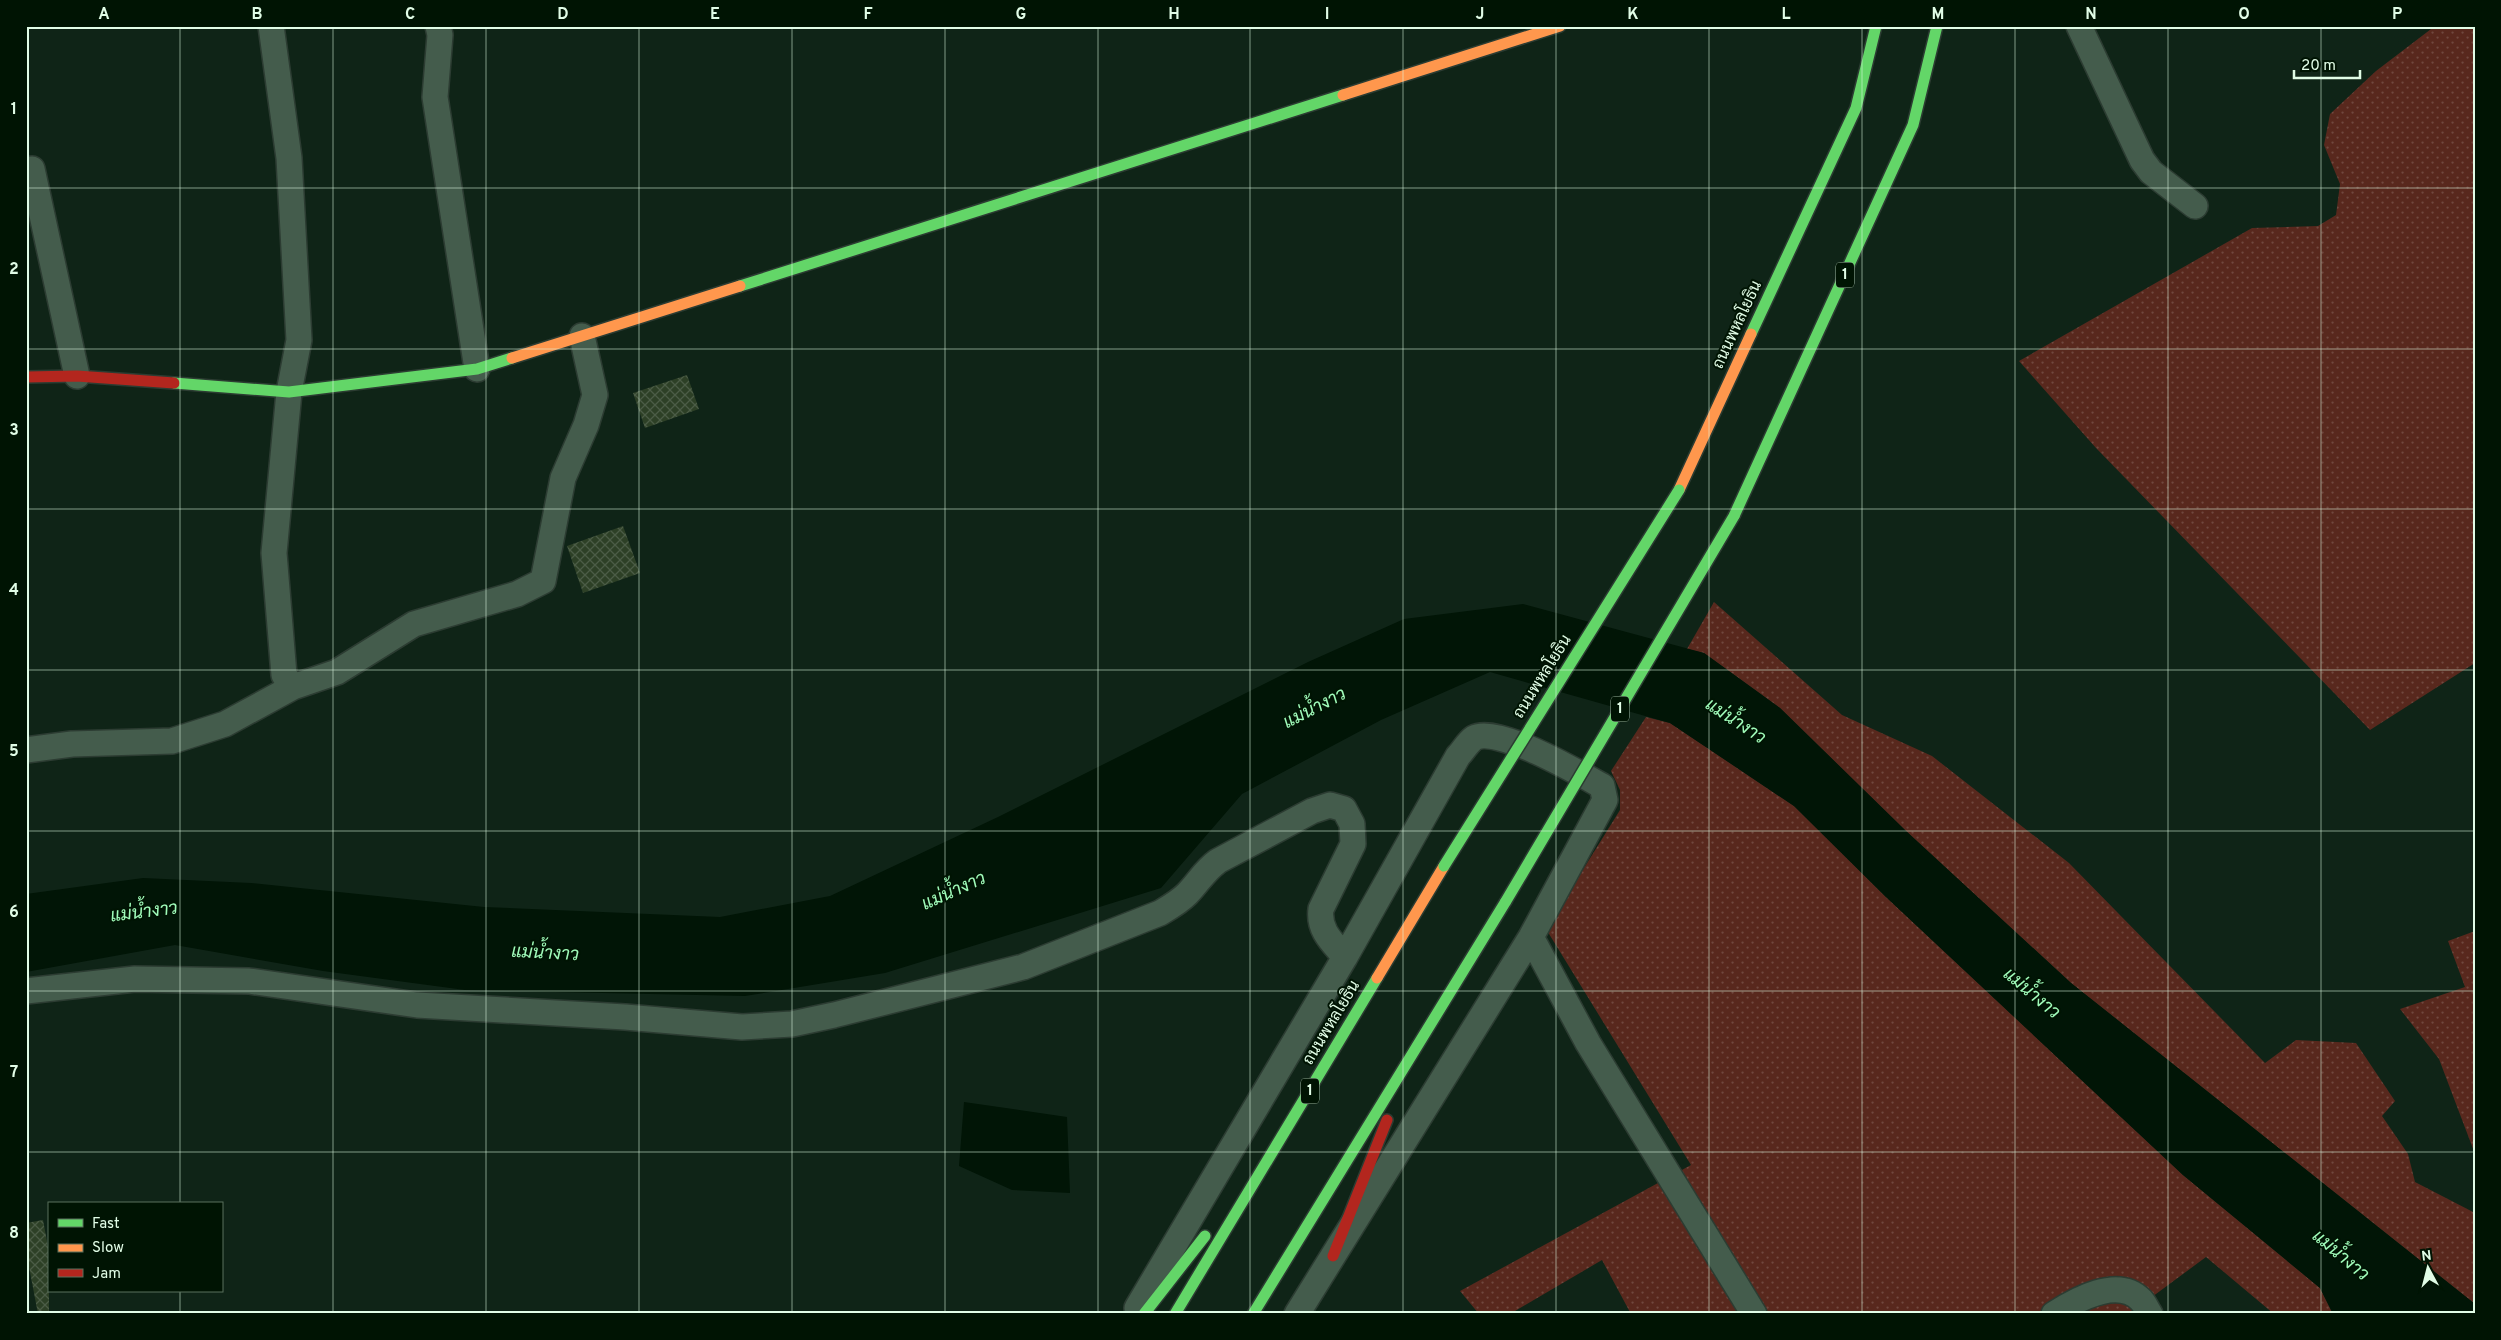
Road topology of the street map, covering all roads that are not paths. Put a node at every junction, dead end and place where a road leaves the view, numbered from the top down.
1 (271, 26) edge
2 (438, 26) edge
3 (1560, 26) edge
4 (1876, 26) edge
5 (1937, 26) edge
6 (2079, 26) edge
7 (32, 169) dead end
8 (2196, 206) dead end
9 (582, 336) junction
10 (477, 369) junction
11 (76, 376) junction
12 (26, 377) edge
13 (289, 392) junction
14 (293, 687) junction
15 (26, 750) edge
16 (1531, 936) junction
17 (1345, 957) junction
18 (26, 991) edge
19 (1414, 1051) junction
20 (1281, 1140) junction
21 (1333, 1256) junction
22 (1134, 1314) edge
23 (1144, 1314) edge
24 (1175, 1314) edge
25 (1253, 1314) edge
26 (1297, 1314) edge
27 (1754, 1314) edge
28 (2054, 1314) edge
29 (2150, 1314) edge

1 - 13 street
2 - 10 street
3 - 9 main road
4 - 20 main road, ถนนพหลโยธิน / 1, bridge
5 - 19 main road, 1, bridge
6 - 8 street
7 - 11 street
9 - 10 main road
9 - 14 street
10 - 13 main road
11 - 12 main road
11 - 13 main road
13 - 14 street
14 - 15 street
16 - 17 street
16 - 21 street
16 - 27 street
17 - 18 street
17 - 22 street
19 - 21 main road
19 - 25 main road, 1
20 - 23 main road
20 - 24 main road, ถนนพหลโยธิน / 1
21 - 26 street
28 - 29 street

